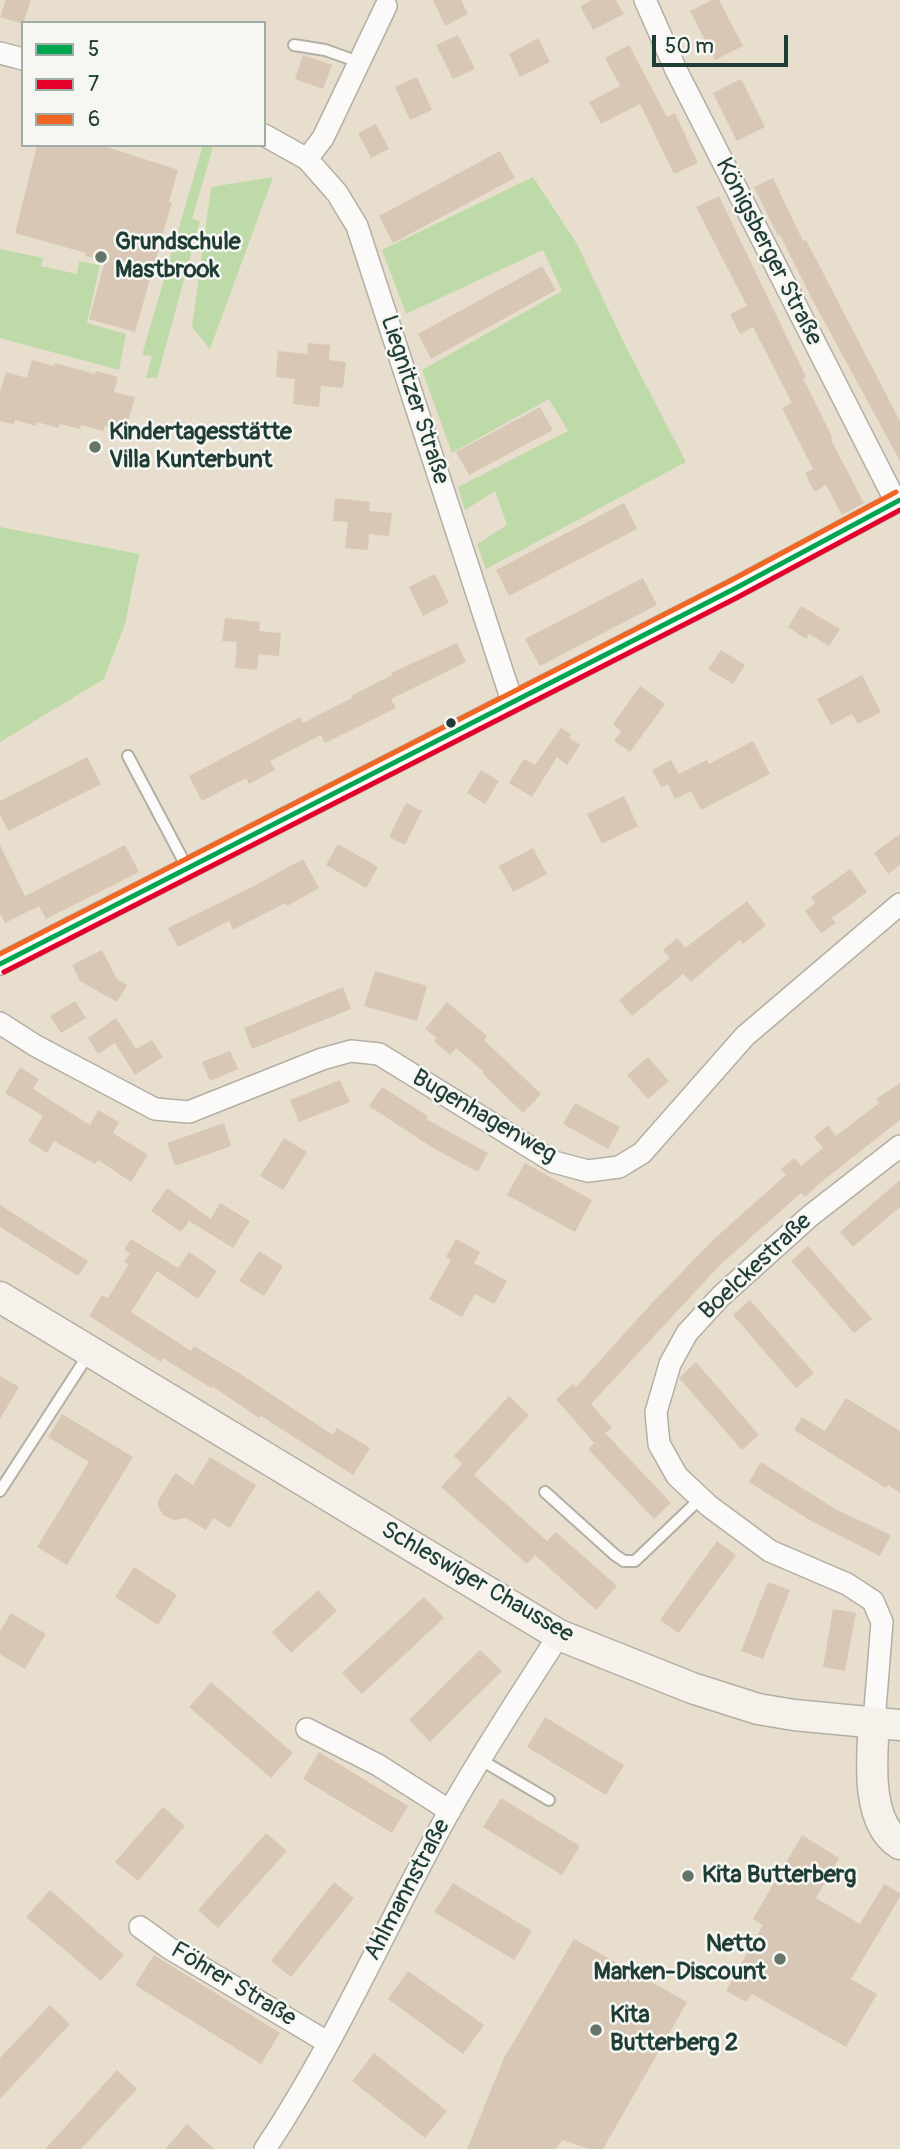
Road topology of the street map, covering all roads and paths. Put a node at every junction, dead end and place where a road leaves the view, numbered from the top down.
1 (645, 0) edge
2 (386, 6) dead end
3 (294, 45) dead end
4 (0, 52) edge
5 (21, 59) edge
6 (359, 62) junction
7 (266, 136) edge
8 (307, 159) junction
9 (898, 501) edge
10 (512, 701) junction
11 (128, 756) dead end
12 (186, 869) junction
13 (900, 904) edge
14 (0, 964) edge
15 (0, 1023) edge
16 (900, 1146) edge
17 (0, 1297) edge
18 (90, 1352) junction
19 (0, 1491) edge
20 (545, 1492) dead end
21 (701, 1498) junction
22 (559, 1635) junction
23 (887, 1723) edge
24 (307, 1729) dead end
25 (481, 1760) junction
26 (549, 1800) dead end
27 (450, 1811) junction
28 (900, 1844) edge
29 (140, 1927) dead end
30 (327, 2042) junction
31 (265, 2149) edge

1 - 9 street, Königsberger Straße
2 - 6 street
3 - 6 lane
4 - 5 street
6 - 8 street
7 - 8 street, Liegnitzer Straße
8 - 10 street, Liegnitzer Straße
9 - 10 street
10 - 12 street
11 - 12 lane
12 - 14 street
13 - 15 street, Bugenhagenweg
16 - 21 street, Boelckestraße
17 - 18 main road, Schleswiger Chaussee
18 - 19 lane
18 - 22 main road, Schleswiger Chaussee
20 - 21 lane
21 - 23 street, Boelckestraße
22 - 23 main road, Schleswiger Chaussee
22 - 25 street, Ahlmannstraße
23 - 28 main road
24 - 27 street
25 - 26 lane
25 - 27 street, Ahlmannstraße
27 - 30 street, Ahlmannstraße
29 - 30 street, Föhrer Straße
30 - 31 street, Ahlmannstraße

